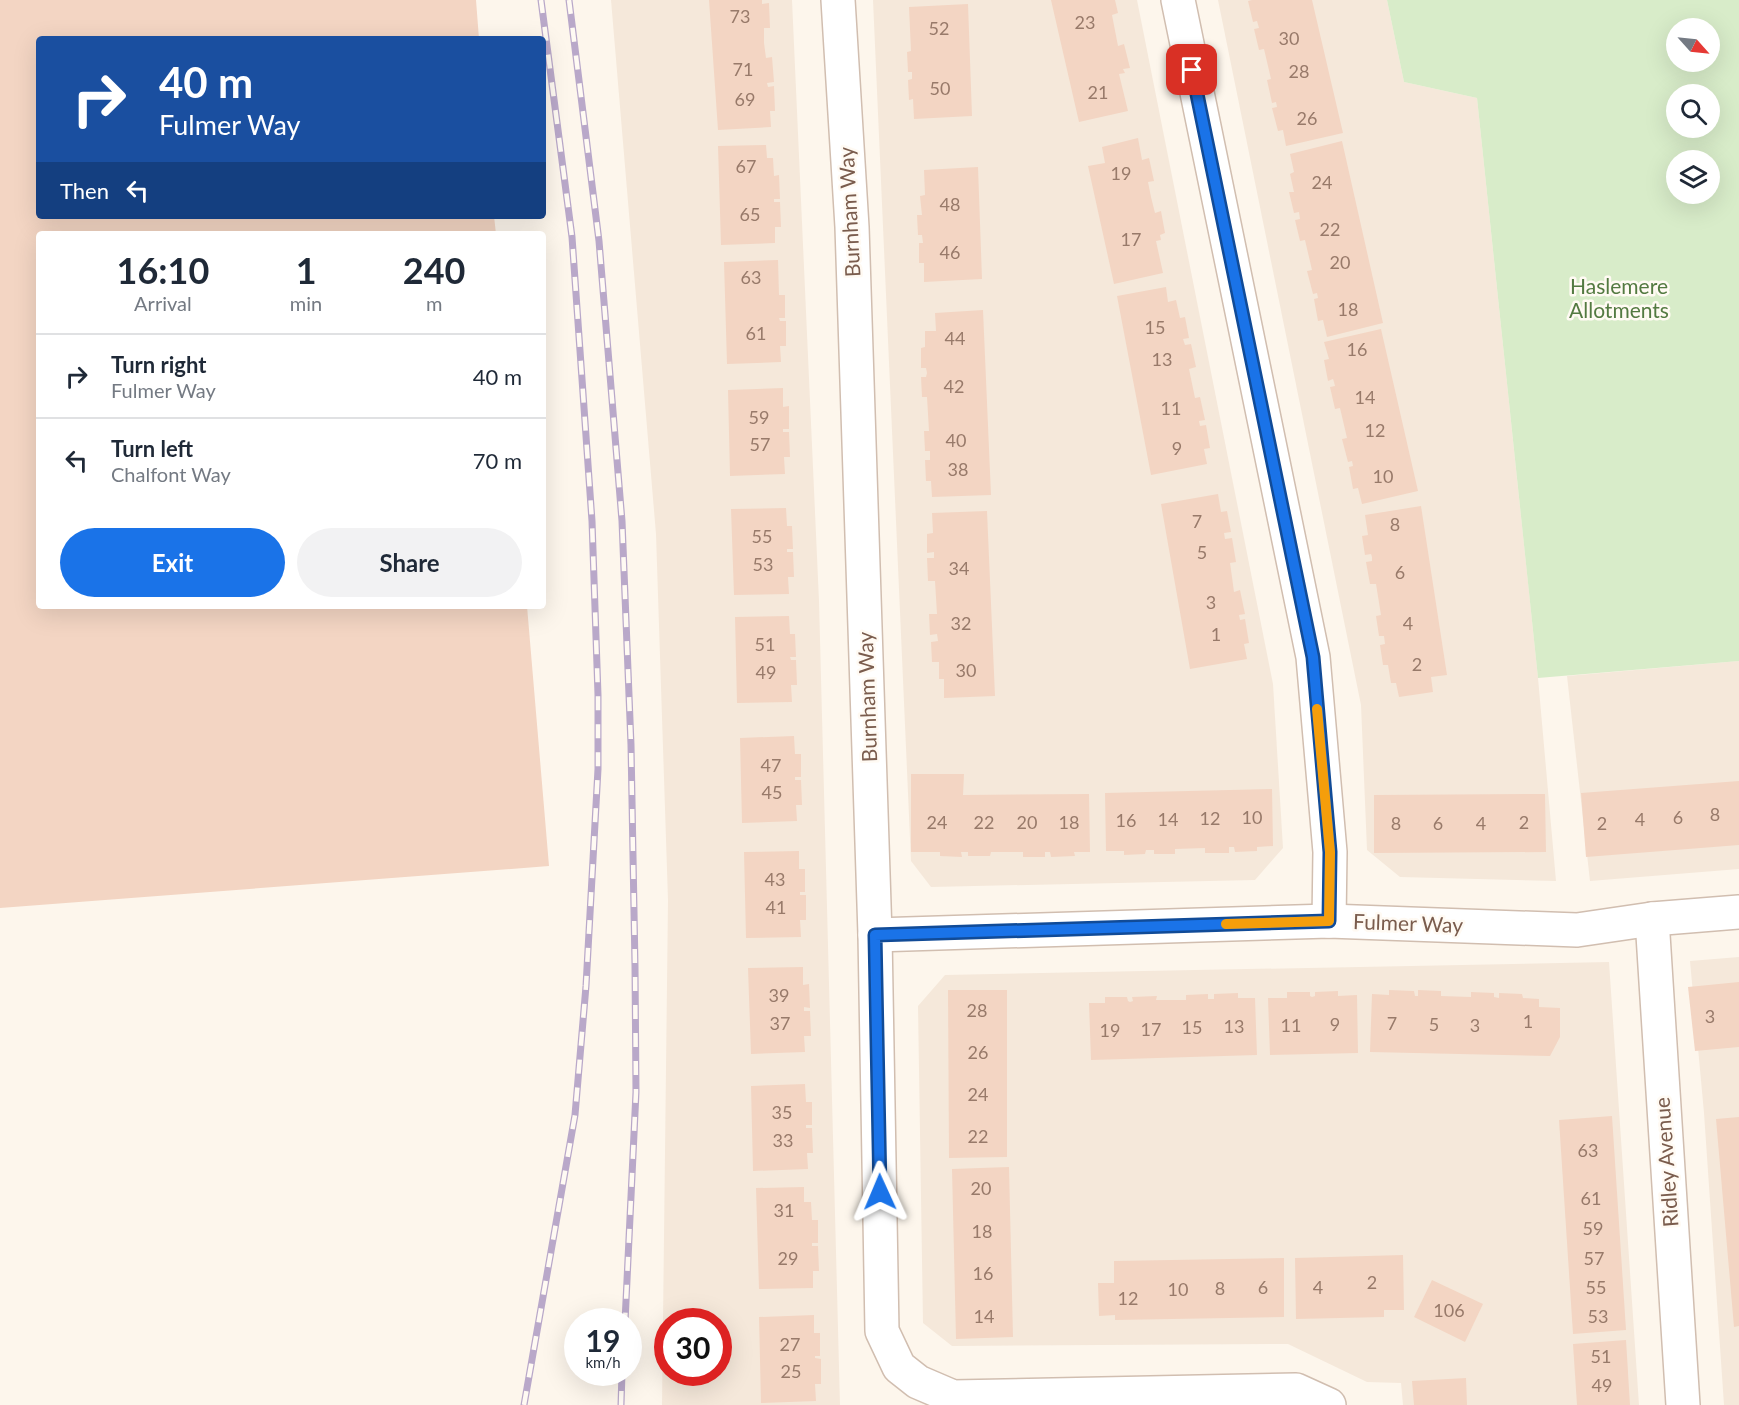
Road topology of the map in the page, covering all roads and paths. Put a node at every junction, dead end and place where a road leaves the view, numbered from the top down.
1 (838, 0) edge
2 (1178, 0) edge
3 (1739, 912) edge
4 (1652, 918) junction
5 (1329, 921) junction
6 (875, 935) junction
7 (913, 1393) edge
8 (1329, 1405) edge
9 (1683, 1405) edge

1 - 6 street, Burnham Way
2 - 5 street
3 - 4 street, Fulmer Way
4 - 5 street, Fulmer Way
4 - 9 street, Ridley Avenue
5 - 6 street, Fulmer Way
6 - 7 street, Burnham Way
7 - 8 street, Burnham Way

